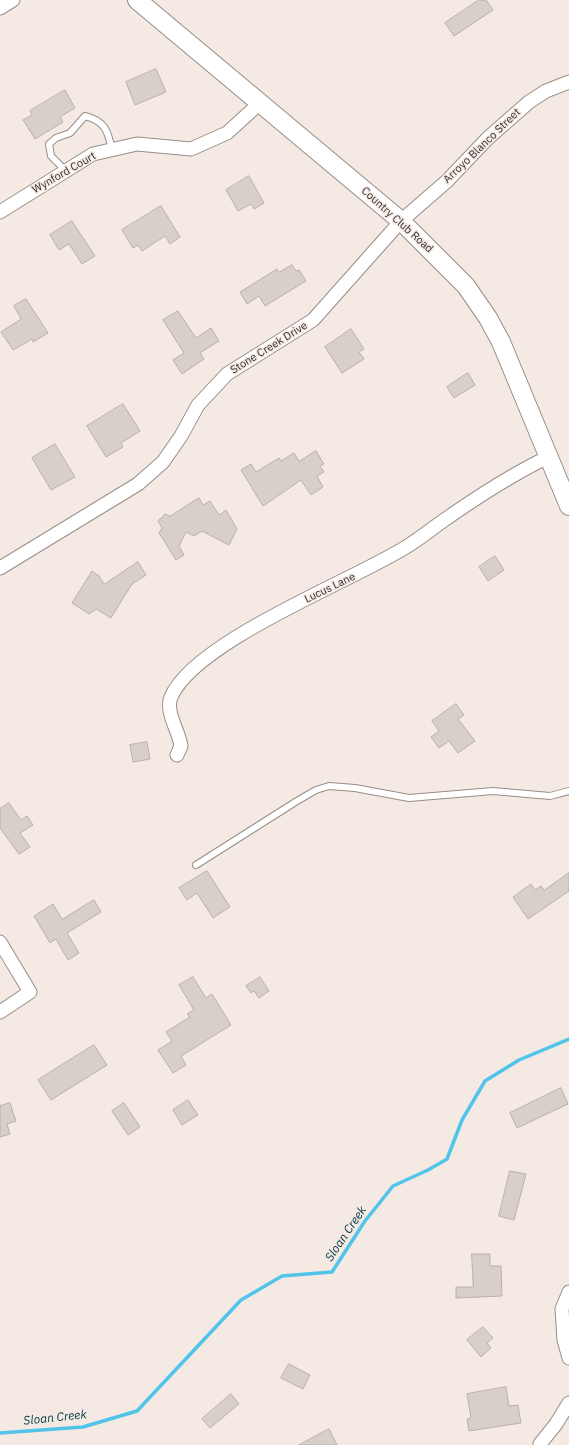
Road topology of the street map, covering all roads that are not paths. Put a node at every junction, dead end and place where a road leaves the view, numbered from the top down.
1 (13, 0) edge
2 (137, 0) edge
3 (0, 8) edge
4 (569, 82) edge
5 (261, 102) junction
6 (112, 150) junction
7 (65, 170) junction
8 (0, 212) edge
9 (401, 221) junction
10 (548, 456) junction
11 (569, 505) edge
12 (0, 568) edge
13 (177, 755) dead end
14 (569, 791) edge
15 (196, 865) dead end
16 (0, 942) edge
17 (0, 1012) edge
18 (569, 1292) edge
19 (569, 1358) edge
20 (569, 1403) edge
21 (540, 1445) edge

1 - 3 street
2 - 5 main road, Country Club Road
4 - 9 street, Arroyo Blanco Street
5 - 6 street, Wynford Court
5 - 9 main road, Country Club Road
6 - 7 street, Wynford Court
6 - 7 lane
7 - 8 street, Wynford Court
9 - 10 main road, Country Club Road
9 - 12 street, Stone Creek Drive
10 - 11 main road, Country Club Road
10 - 13 street, Lucus Lane
14 - 15 lane
16 - 17 street
18 - 19 street
20 - 21 street

